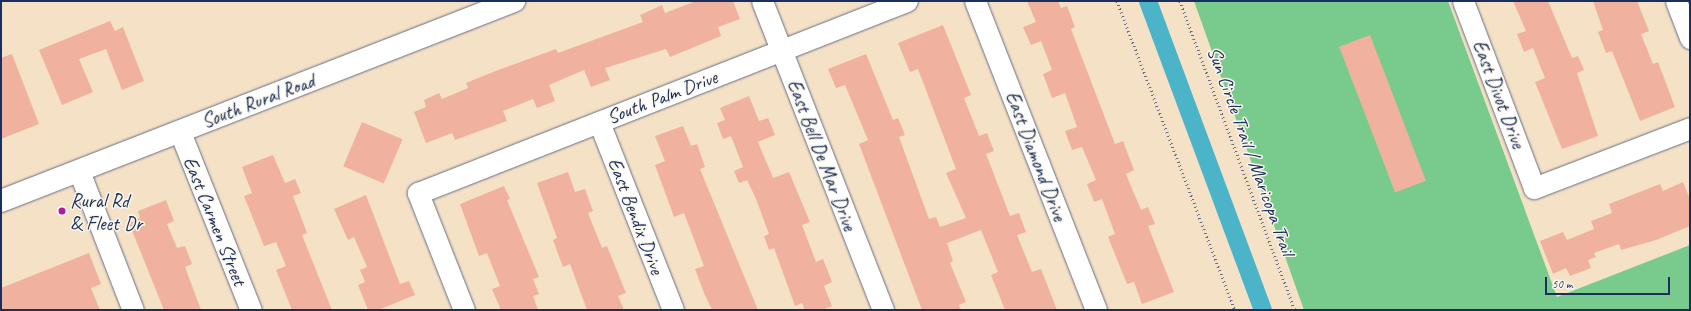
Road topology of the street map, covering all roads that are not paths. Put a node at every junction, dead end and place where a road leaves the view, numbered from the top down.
1 (514, 1) edge
2 (762, 1) edge
3 (907, 1) edge
4 (975, 1) edge
5 (1464, 1) edge
6 (1676, 1) edge
7 (1690, 38) edge
8 (781, 50) junction
9 (599, 122) junction
10 (1690, 128) edge
11 (180, 132) junction
12 (79, 171) junction
13 (1, 201) edge
14 (133, 310) edge
15 (251, 310) edge
16 (464, 310) edge
17 (673, 310) edge
18 (883, 310) edge
19 (1096, 310) edge

1 - 11 main road, South Rural Road
2 - 8 street, East Bell De Mar Drive
3 - 8 street, South Palm Drive
4 - 19 street, East Diamond Drive
5 - 10 street, East Divot Drive
6 - 7 street
8 - 9 street, South Palm Drive
8 - 18 street, East Bell De Mar Drive
9 - 16 street, South Palm Drive
9 - 17 street, East Bendix Drive
11 - 12 main road, South Rural Road
11 - 15 street, East Carmen Street
12 - 13 main road, South Rural Road
12 - 14 street

